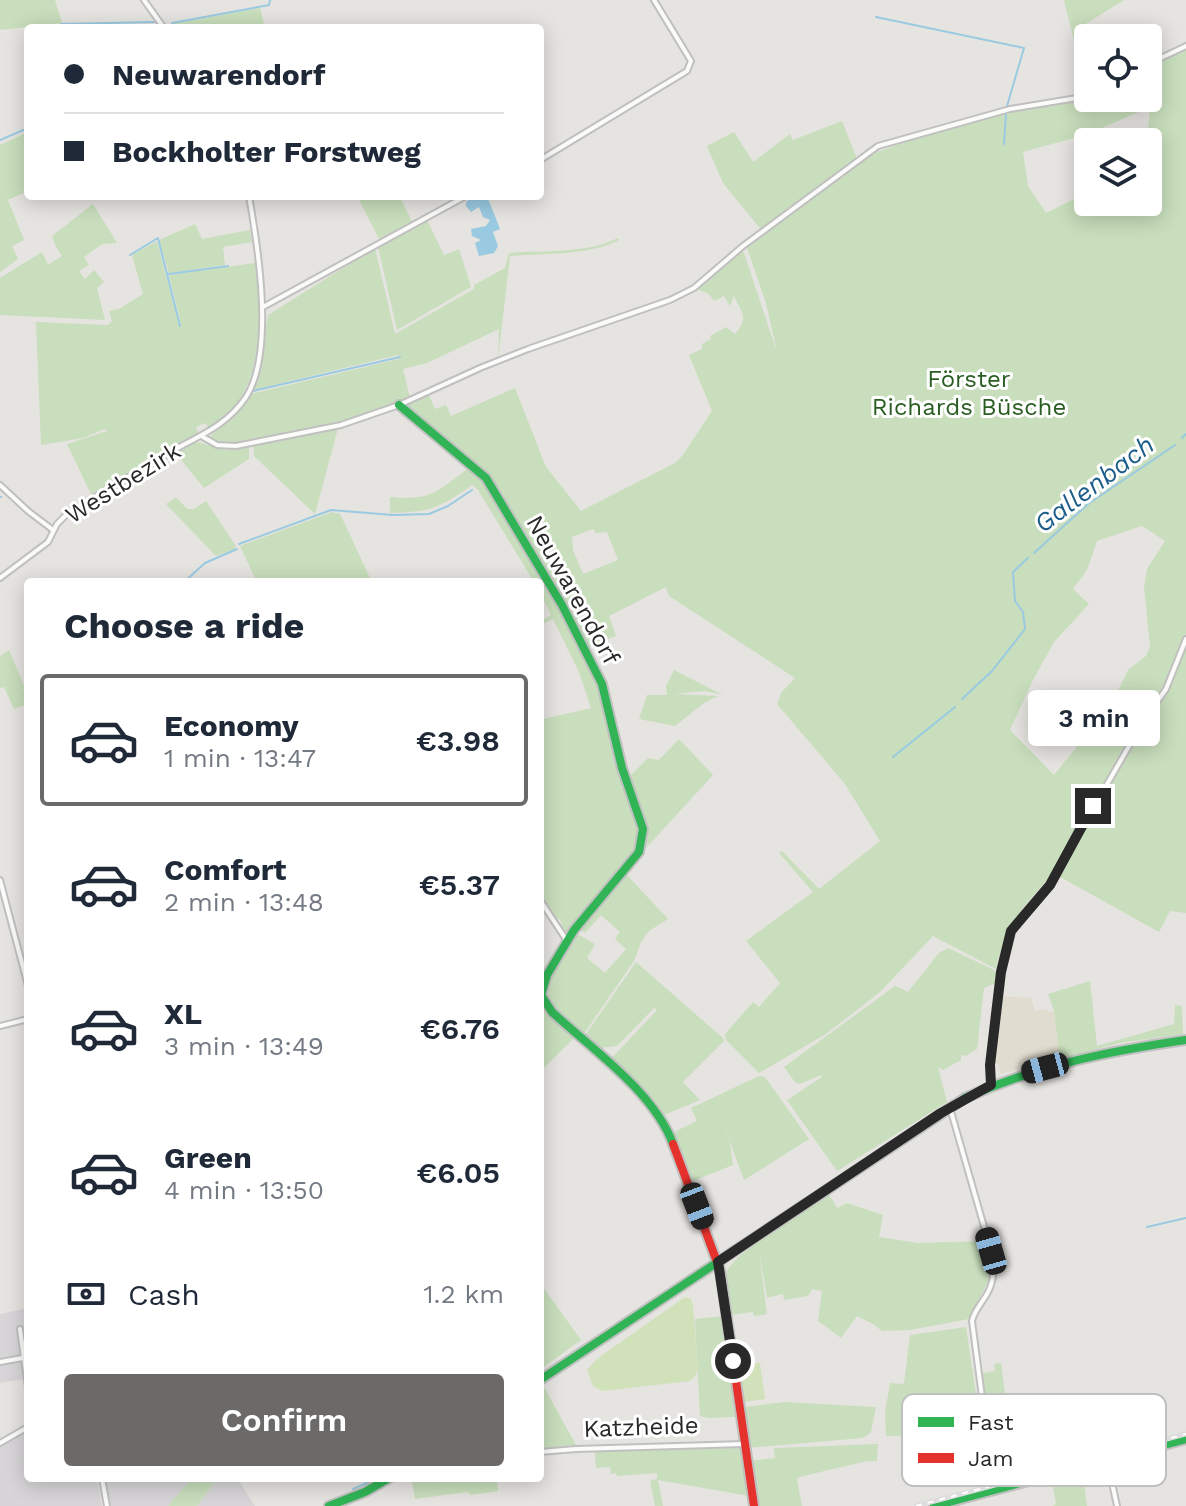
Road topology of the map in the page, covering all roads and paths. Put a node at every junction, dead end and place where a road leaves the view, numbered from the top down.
1 (144, 0) edge
2 (657, 1) edge
3 (161, 24) edge
4 (1186, 46) edge
5 (1162, 57) edge
6 (1074, 99) edge
7 (544, 158) edge
8 (250, 200) edge
9 (459, 200) edge
10 (263, 307) junction
11 (399, 405) junction
12 (203, 437) junction
13 (0, 485) edge
14 (54, 531) junction
15 (0, 578) edge
16 (1186, 639) edge
17 (0, 880) edge
18 (544, 906) edge
19 (548, 911) junction
20 (544, 912) edge
21 (567, 941) junction
22 (24, 971) edge
23 (544, 985) edge
24 (544, 1000) edge
25 (24, 1020) edge
26 (0, 1026) edge
27 (1186, 1040) edge
28 (991, 1085) junction
29 (949, 1108) junction
30 (718, 1262) junction
31 (20, 1329) dead end
32 (24, 1348) edge
33 (24, 1358) edge
34 (0, 1362) edge
35 (544, 1377) edge
36 (981, 1394) edge
37 (24, 1429) edge
38 (1186, 1439) edge
39 (0, 1443) edge
40 (744, 1444) junction
41 (1166, 1444) edge
42 (544, 1452) edge
43 (103, 1482) edge
44 (376, 1482) edge
45 (983, 1486) edge
46 (1009, 1486) edge
47 (1113, 1486) edge
48 (983, 1493) junction
49 (107, 1506) edge
50 (329, 1506) edge
51 (754, 1506) edge
52 (934, 1506) edge
53 (1117, 1506) edge

1 - 3 street
2 - 7 street
4 - 5 street
6 - 11 street
8 - 10 street
9 - 10 street
10 - 12 street, Westbezirk
11 - 12 street
11 - 21 street, Neuwarendorf
12 - 14 street, Westbezirk
13 - 14 street
14 - 15 street, Westbezirk
16 - 28 street
17 - 22 street
18 - 19 street
19 - 20 street
19 - 21 street
21 - 23 street, Neuwarendorf
24 - 30 street, Neuwarendorf
25 - 26 street
27 - 28 street
28 - 29 street
29 - 30 street
29 - 36 street
30 - 35 street
30 - 40 street, Neuwarendorf
31 - 32 street
33 - 34 street
37 - 39 street
38 - 41 street
40 - 42 street, Katzheide
40 - 51 street, Neuwarendorf
43 - 49 street
44 - 50 street
45 - 48 street
46 - 48 street
47 - 53 street
48 - 52 street

